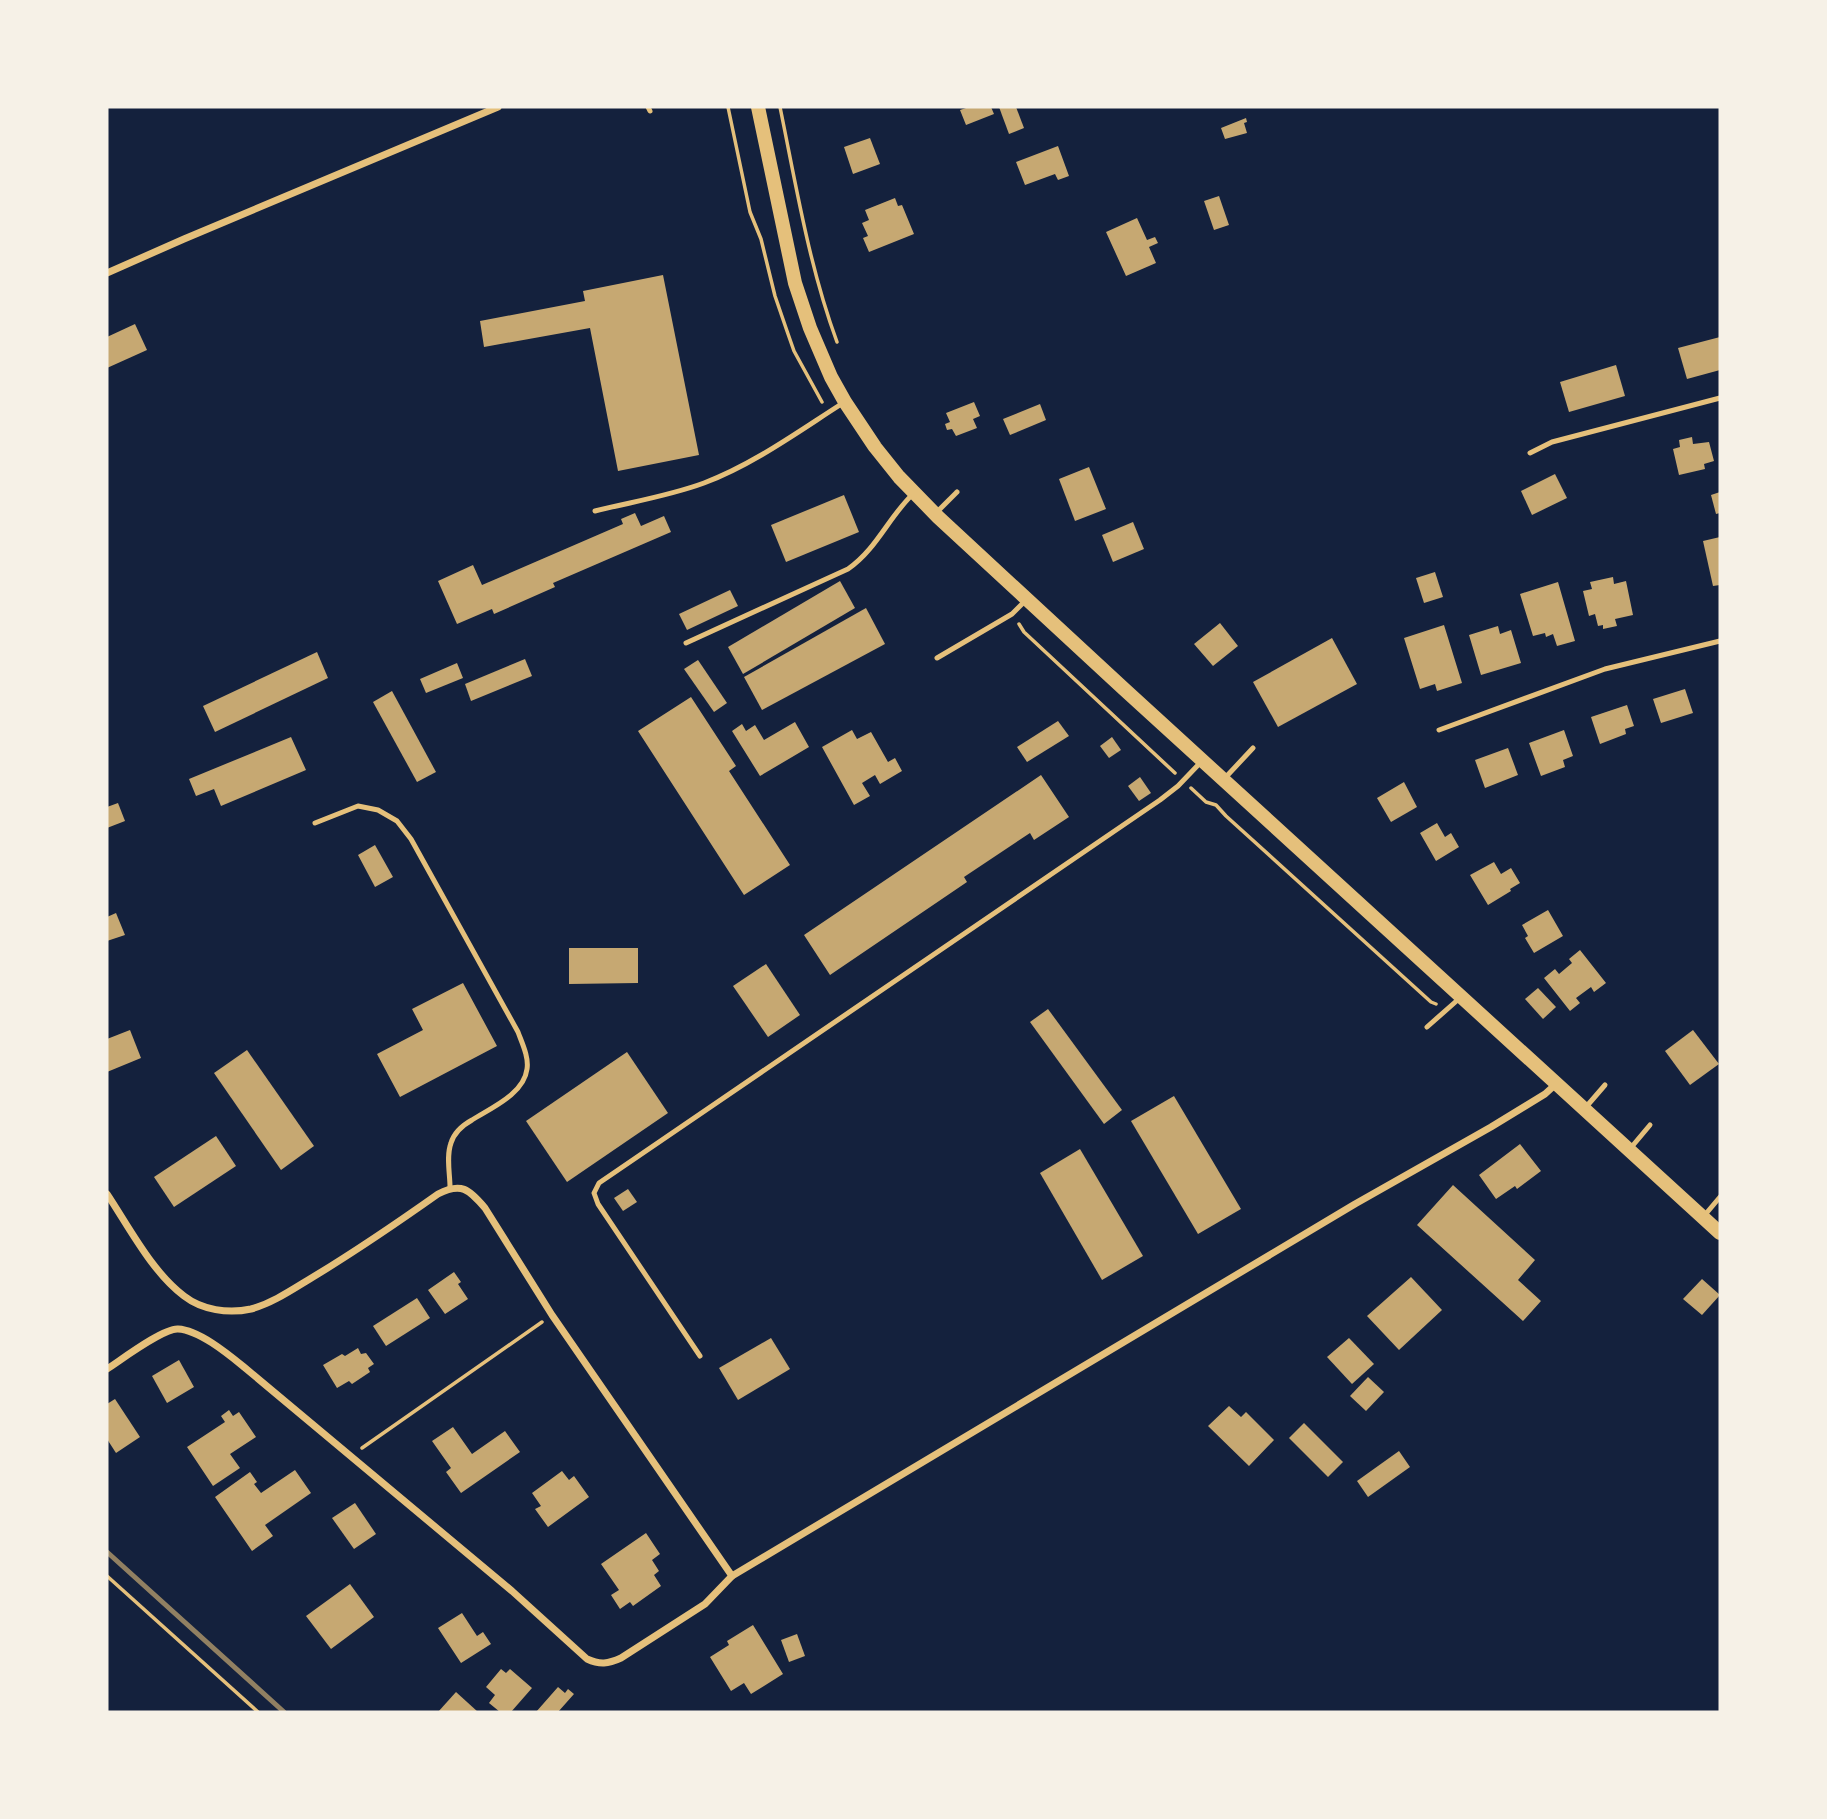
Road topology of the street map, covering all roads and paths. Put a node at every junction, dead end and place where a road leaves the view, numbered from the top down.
1 (498, 107) edge
2 (758, 107) edge
3 (780, 107) edge
4 (107, 273) edge
5 (841, 353) dead end
6 (1720, 398) edge
7 (845, 402) junction
8 (1530, 453) dead end
9 (957, 492) dead end
10 (914, 493) junction
11 (595, 511) dead end
12 (935, 514) junction
13 (1027, 599) junction
14 (1720, 641) edge
15 (686, 643) dead end
16 (937, 658) dead end
17 (1438, 730) dead end
18 (1253, 748) dead end
19 (1202, 760) junction
20 (1224, 780) junction
21 (315, 823) dead end
22 (1461, 997) junction
23 (1427, 1027) dead end
24 (1556, 1083) junction
25 (1605, 1085) dead end
26 (1584, 1109) junction
27 (1650, 1125) dead end
28 (1629, 1150) junction
29 (450, 1187) junction
30 (107, 1194) edge
31 (1720, 1197) edge
32 (1703, 1217) junction
33 (1720, 1233) edge
34 (552, 1315) junction
35 (700, 1356) dead end
36 (107, 1369) edge
37 (350, 1456) junction
38 (107, 1576) edge
39 (732, 1576) junction
40 (258, 1712) edge

1 - 4 street
2 - 7 main road
3 - 5 path
6 - 8 lane
7 - 10 main road
7 - 11 lane
9 - 12 lane
10 - 12 main road
10 - 15 lane
12 - 13 main road
13 - 16 lane
13 - 19 main road
14 - 17 lane
18 - 20 lane
19 - 20 main road
19 - 35 lane
20 - 22 main road
21 - 29 lane
22 - 23 lane
22 - 24 main road
24 - 26 main road
24 - 39 street
25 - 26 lane
26 - 28 main road
27 - 28 lane
28 - 32 main road
29 - 30 street
29 - 34 street
31 - 32 lane
32 - 33 main road
34 - 37 path
34 - 39 street
36 - 37 street
37 - 39 street
38 - 40 path

